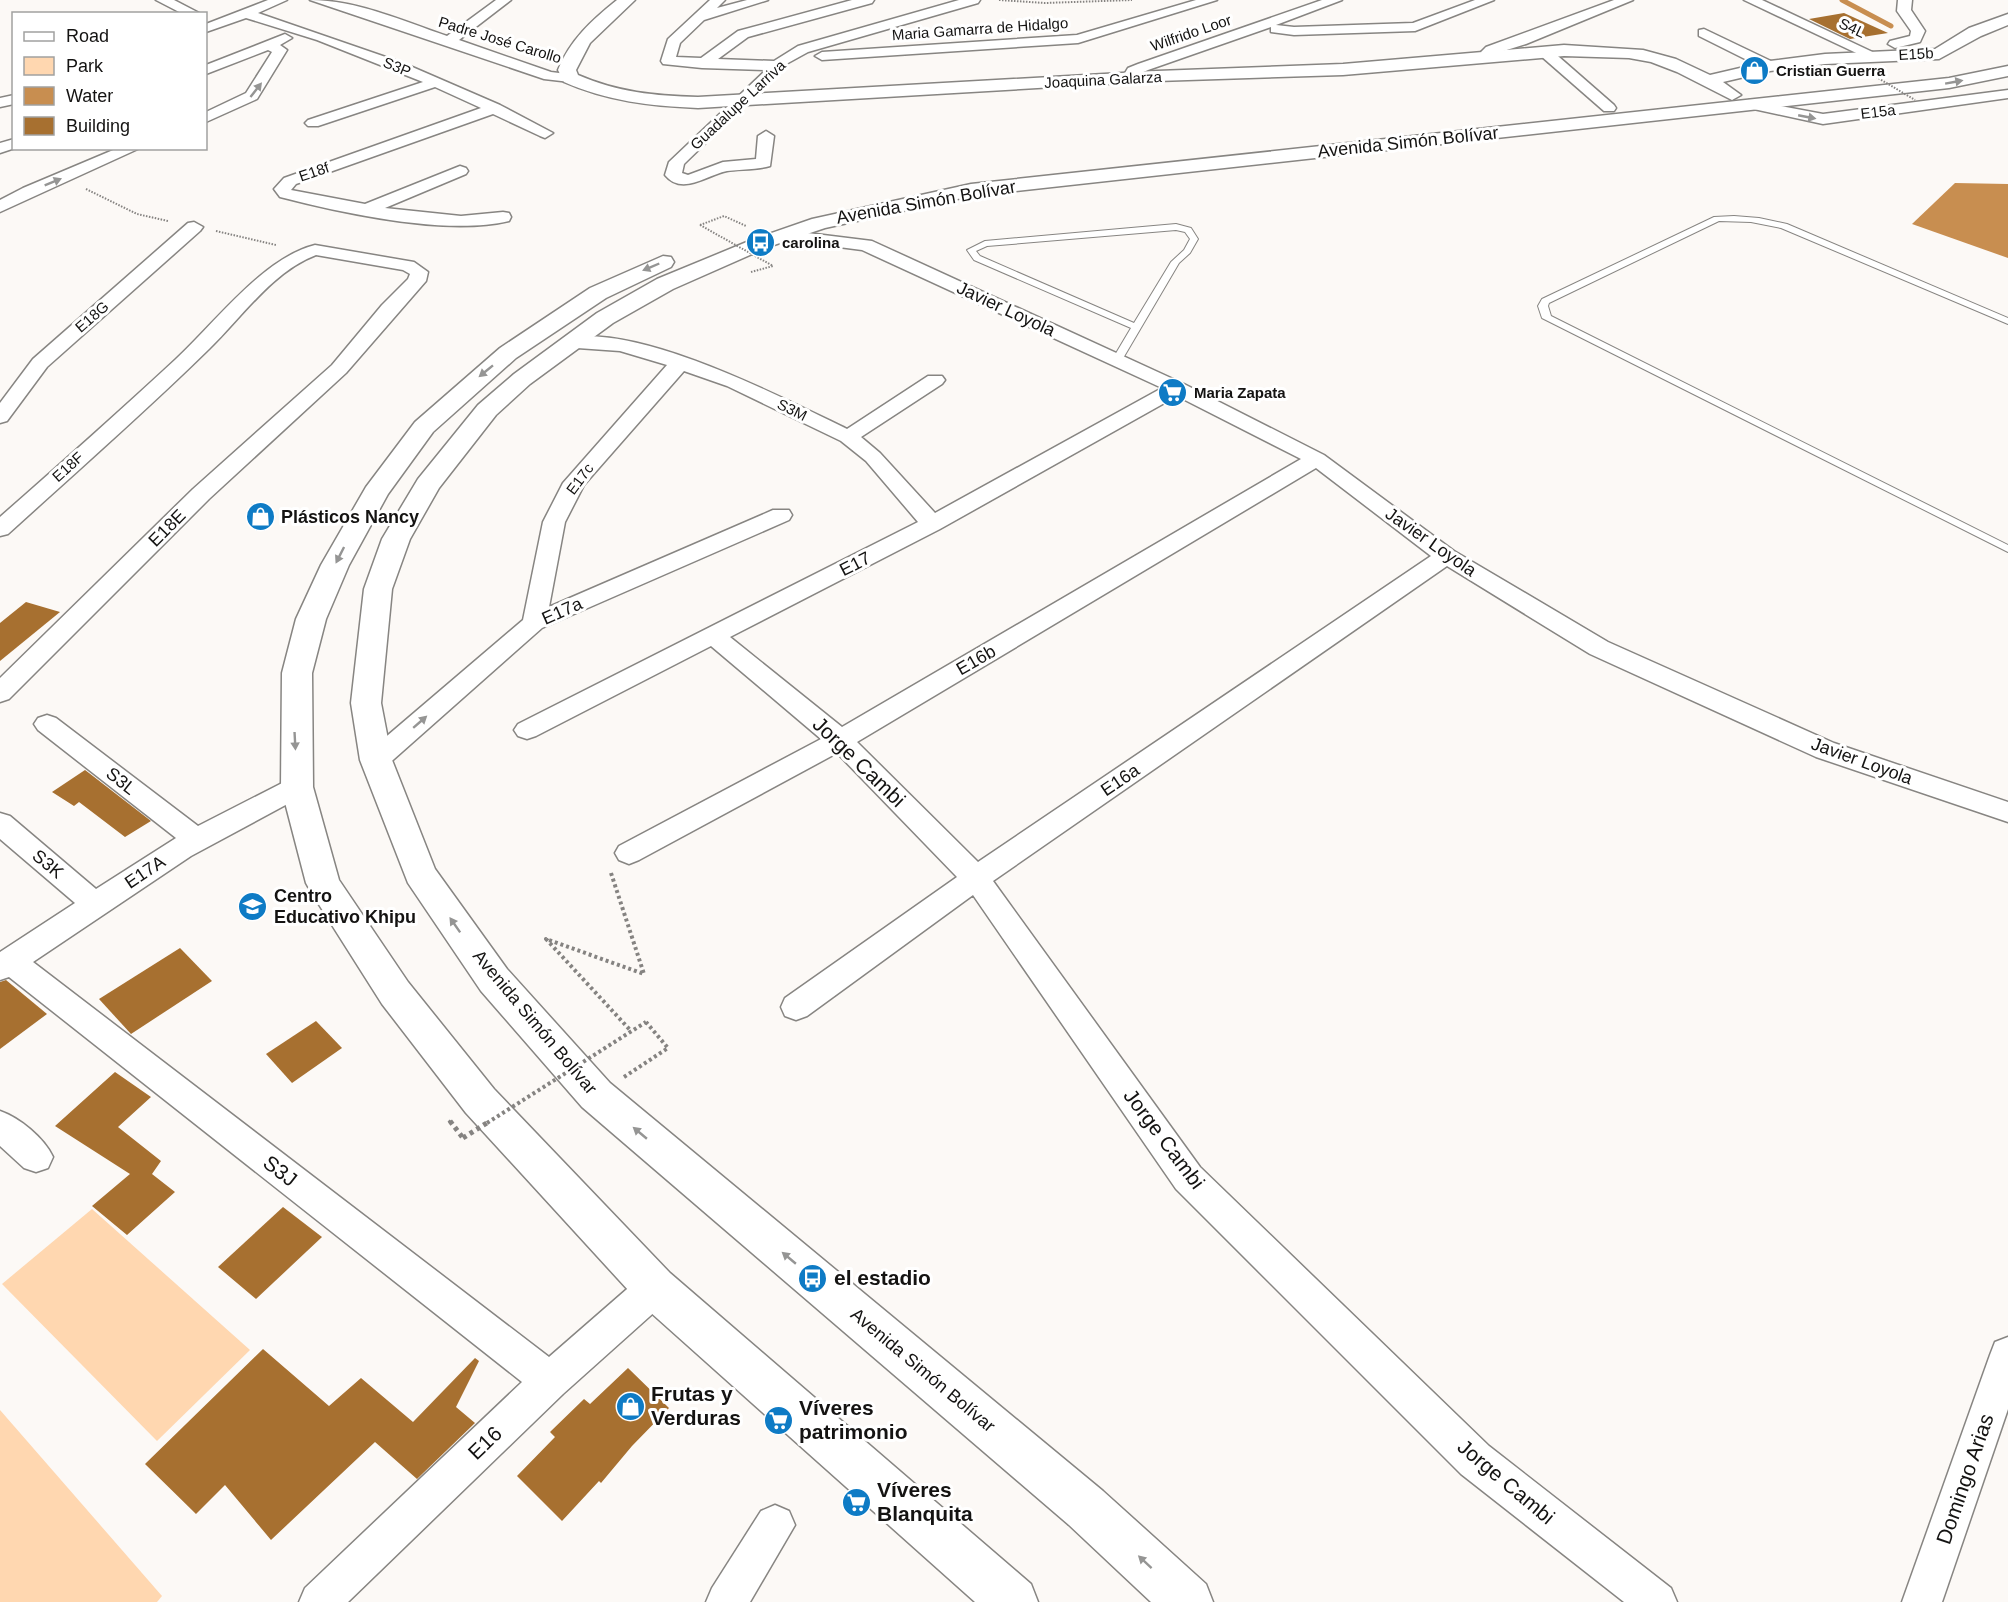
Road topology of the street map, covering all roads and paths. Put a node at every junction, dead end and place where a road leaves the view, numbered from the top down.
1 (163, 0) edge
2 (280, 0) edge
3 (317, 0) edge
4 (504, 0) edge
5 (627, 0) edge
6 (718, 0) edge
7 (761, 0) edge
8 (867, 0) edge
9 (973, 0) edge
10 (999, 0) edge
11 (1134, 0) edge
12 (1210, 0) edge
13 (1486, 0) edge
14 (1626, 0) edge
15 (1751, 0) edge
16 (1905, 0) edge
17 (1342, 1) edge
18 (190, 12) edge
19 (245, 13) junction
20 (701, 17) junction
21 (2008, 19) edge
22 (210, 23) edge
23 (1276, 29) junction
24 (305, 30) junction
25 (1704, 33) dead end
26 (447, 42) junction
27 (1895, 44) dead end
28 (269, 45) junction
29 (1546, 54) junction
30 (1492, 56) junction
31 (2008, 56) edge
32 (781, 63) junction
33 (1868, 63) junction
34 (702, 64) junction
35 (1770, 66) junction
36 (207, 70) edge
37 (2008, 71) edge
38 (1158, 76) junction
39 (570, 78) junction
40 (1129, 78) junction
41 (436, 82) junction
42 (1730, 93) junction
43 (2008, 94) edge
44 (1834, 95) junction
45 (743, 100) junction
46 (1915, 100) dead end
47 (495, 108) junction
48 (1609, 108) junction
49 (1846, 116) junction
50 (207, 118) edge
51 (313, 123) dead end
52 (545, 134) dead end
53 (766, 136) dead end
54 (128, 150) edge
55 (460, 171) dead end
56 (61, 179) junction
57 (0, 207) edge
58 (365, 210) junction
59 (864, 211) junction
60 (503, 217) dead end
61 (194, 227) junction
62 (750, 228) junction
63 (783, 235) junction
64 (866, 245) junction
65 (306, 251) junction
66 (754, 273) dead end
67 (605, 318) junction
68 (2008, 321) edge
69 (1136, 327) junction
70 (570, 343) junction
71 (622, 345) junction
72 (1116, 360) junction
73 (680, 363) junction
74 (935, 380) dead end
75 (1177, 388) junction
76 (3, 410) edge
77 (848, 437) junction
78 (1317, 459) junction
79 (781, 515) dead end
80 (932, 524) junction
81 (0, 530) edge
82 (2008, 549) edge
83 (1446, 556) junction
84 (534, 623) junction
85 (714, 636) junction
86 (0, 693) edge
87 (47, 724) dead end
88 (527, 730) dead end
89 (840, 740) junction
90 (376, 760) junction
91 (297, 787) junction
92 (2008, 812) edge
93 (0, 823) edge
94 (195, 838) junction
95 (629, 853) joint
96 (976, 878) junction
97 (96, 905) junction
98 (5, 965) edge
99 (796, 1007) dead end
100 (631, 1031) junction
101 (596, 1095) junction
102 (449, 1122) dead end
103 (0, 1125) edge
104 (36, 1157) dead end
105 (656, 1288) junction
106 (2008, 1355) edge
107 (550, 1381) junction
108 (775, 1525) dead end
109 (319, 1602) edge
110 (726, 1602) edge
111 (1013, 1602) edge
112 (1188, 1602) edge
113 (1657, 1602) edge
114 (1922, 1602) edge

1 - 18 street
2 - 19 street
3 - 26 street, Padre José Carollo
4 - 26 street
5 - 39 main road
6 - 20 street, Maria Gamarra de Hidalgo
7 - 20 street
8 - 34 street
9 - 32 street, Guadalupe Larriva
10 - 11 path
12 - 32 street, Maria Gamarra de Hidalgo
13 - 23 street
14 - 30 street
15 - 33 street, S4L
16 - 27 street
17 - 23 street, Wilfrido Loor
17 - 40 street, Wilfrido Loor
19 - 22 street
19 - 24 street, S3P
20 - 34 street, Maria Gamarra de Hidalgo
21 - 33 main road, E15b
23 - 38 street, Wilfrido Loor
24 - 28 street
24 - 41 street, S3P
25 - 35 street
26 - 39 street, Padre José Carollo
28 - 36 street
50 -> 28 street
29 - 30 main road, Joaquina Galarza
29 - 42 main road, Joaquina Galarza
29 - 48 street
30 - 38 main road, Joaquina Galarza
31 - 42 main road, Avenida Simón Bolívar
32 - 34 street, Maria Gamarra de Hidalgo
32 - 45 street, Guadalupe Larriva
33 - 35 main road, E15b
33 - 46 path, bridge
35 - 42 main road, E15b
44 -> 37 main road, Avenida Simón Bolívar
38 - 40 main road, Joaquina Galarza
39 - 45 main road, Joaquina Galarza
40 - 45 main road, Joaquina Galarza
41 - 47 street, S3P
41 - 51 street
42 - 44 main road, Avenida Simón Bolívar
42 - 48 main road, Avenida Simón Bolívar
42 -> 49 street, E15a
42 - 59 main road, Avenida Simón Bolívar
43 - 49 street, E15a
44 - 49 street
45 - 53 street, Guadalupe Larriva
47 - 52 street, S3P
47 - 58 street, E18f
48 - 62 main road, Avenida Simón Bolívar
54 - 56 street
55 - 58 street
57 -> 56 street
56 - 61 path
58 - 60 street, E18f
59 - 63 main road, Avenida Simón Bolívar
59 - 64 street
61 - 65 path
61 - 76 street, E18G
62 - 66 path, bridge
62 -> 91 main road, Avenida Simón Bolívar
63 - 64 street, Javier Loyola
63 - 67 main road, Avenida Simón Bolívar
64 - 72 street, Javier Loyola
65 - 81 street, E18F
65 - 86 street, E18E
67 - 70 main road, Avenida Simón Bolívar
67 - 71 street
68 - 82 lane
69 - 69 lane
69 - 72 lane
70 - 71 street, S3M
70 - 90 main road, Avenida Simón Bolívar
71 - 73 street, S3M
72 - 75 street, Javier Loyola
73 - 77 street, S3M
73 - 84 street, E17c
74 - 77 street
75 - 78 street, Javier Loyola
75 - 80 street, E17
77 - 80 street, S3M
78 - 83 street, Javier Loyola
78 - 89 street, E16b
79 - 84 street, E17a
80 - 85 street, E17
83 - 92 street, Javier Loyola
83 - 96 street, E16a
90 -> 84 street, E17a
85 - 88 street, E17
85 - 89 street, Jorge Cambi
87 - 94 street, S3L
89 - 95 street, E16b
89 - 96 street, Jorge Cambi
101 -> 90 main road, Avenida Simón Bolívar
91 - 94 street, E17A
91 - 105 main road, Avenida Simón Bolívar
93 - 97 street, S3K
94 - 97 street, E17A
95 - 100 path, bridge
96 - 99 street, E16a
96 - 113 street, Jorge Cambi
97 - 98 street, E17A
98 - 107 street, S3J
100 - 101 path, bridge
100 - 102 path, bridge
112 -> 101 main road, Avenida Simón Bolívar
103 - 104 street
105 - 107 street, E16
105 - 111 main road, Avenida Simón Bolívar
106 - 114 street, Domingo Arias
107 - 109 street, E16
108 - 110 street

